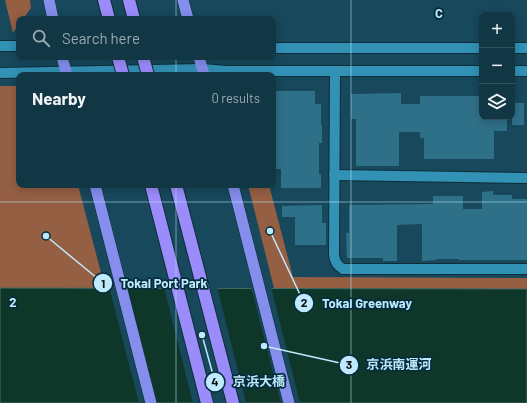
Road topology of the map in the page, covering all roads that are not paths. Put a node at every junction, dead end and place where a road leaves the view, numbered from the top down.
1 (49, 0) edge
2 (104, 0) edge
3 (129, 0) edge
4 (183, 0) edge
5 (52, 16) edge
6 (108, 16) edge
7 (133, 16) edge
8 (187, 16) edge
9 (0, 46) edge
10 (16, 46) edge
11 (276, 48) edge
12 (479, 48) edge
13 (515, 48) edge
14 (527, 48) edge
15 (63, 60) edge
16 (119, 60) edge
17 (144, 60) edge
18 (200, 60) edge
19 (335, 71) junction
20 (479, 71) edge
21 (515, 71) edge
22 (527, 71) edge
23 (66, 72) edge
24 (122, 72) edge
25 (147, 72) edge
26 (203, 72) edge
27 (0, 73) edge
28 (16, 73) edge
29 (334, 175) junction
30 (527, 178) edge
31 (96, 188) edge
32 (152, 188) edge
33 (177, 188) edge
34 (233, 188) edge
35 (527, 269) edge
36 (151, 403) edge
37 (207, 403) edge
38 (233, 403) edge
39 (288, 403) edge

1 - 5 highway
2 - 6 highway
3 - 7 highway
4 - 8 highway
9 - 10 street
11 - 12 street
13 - 14 street
15 - 23 highway
16 - 24 highway, bridge
17 - 25 highway, bridge
18 - 26 highway
19 - 20 street
19 - 26 street
19 - 29 street
21 - 22 street
27 - 28 street
29 - 30 street
29 - 35 street
31 - 36 highway
32 - 37 highway
33 - 38 highway
34 - 39 highway

